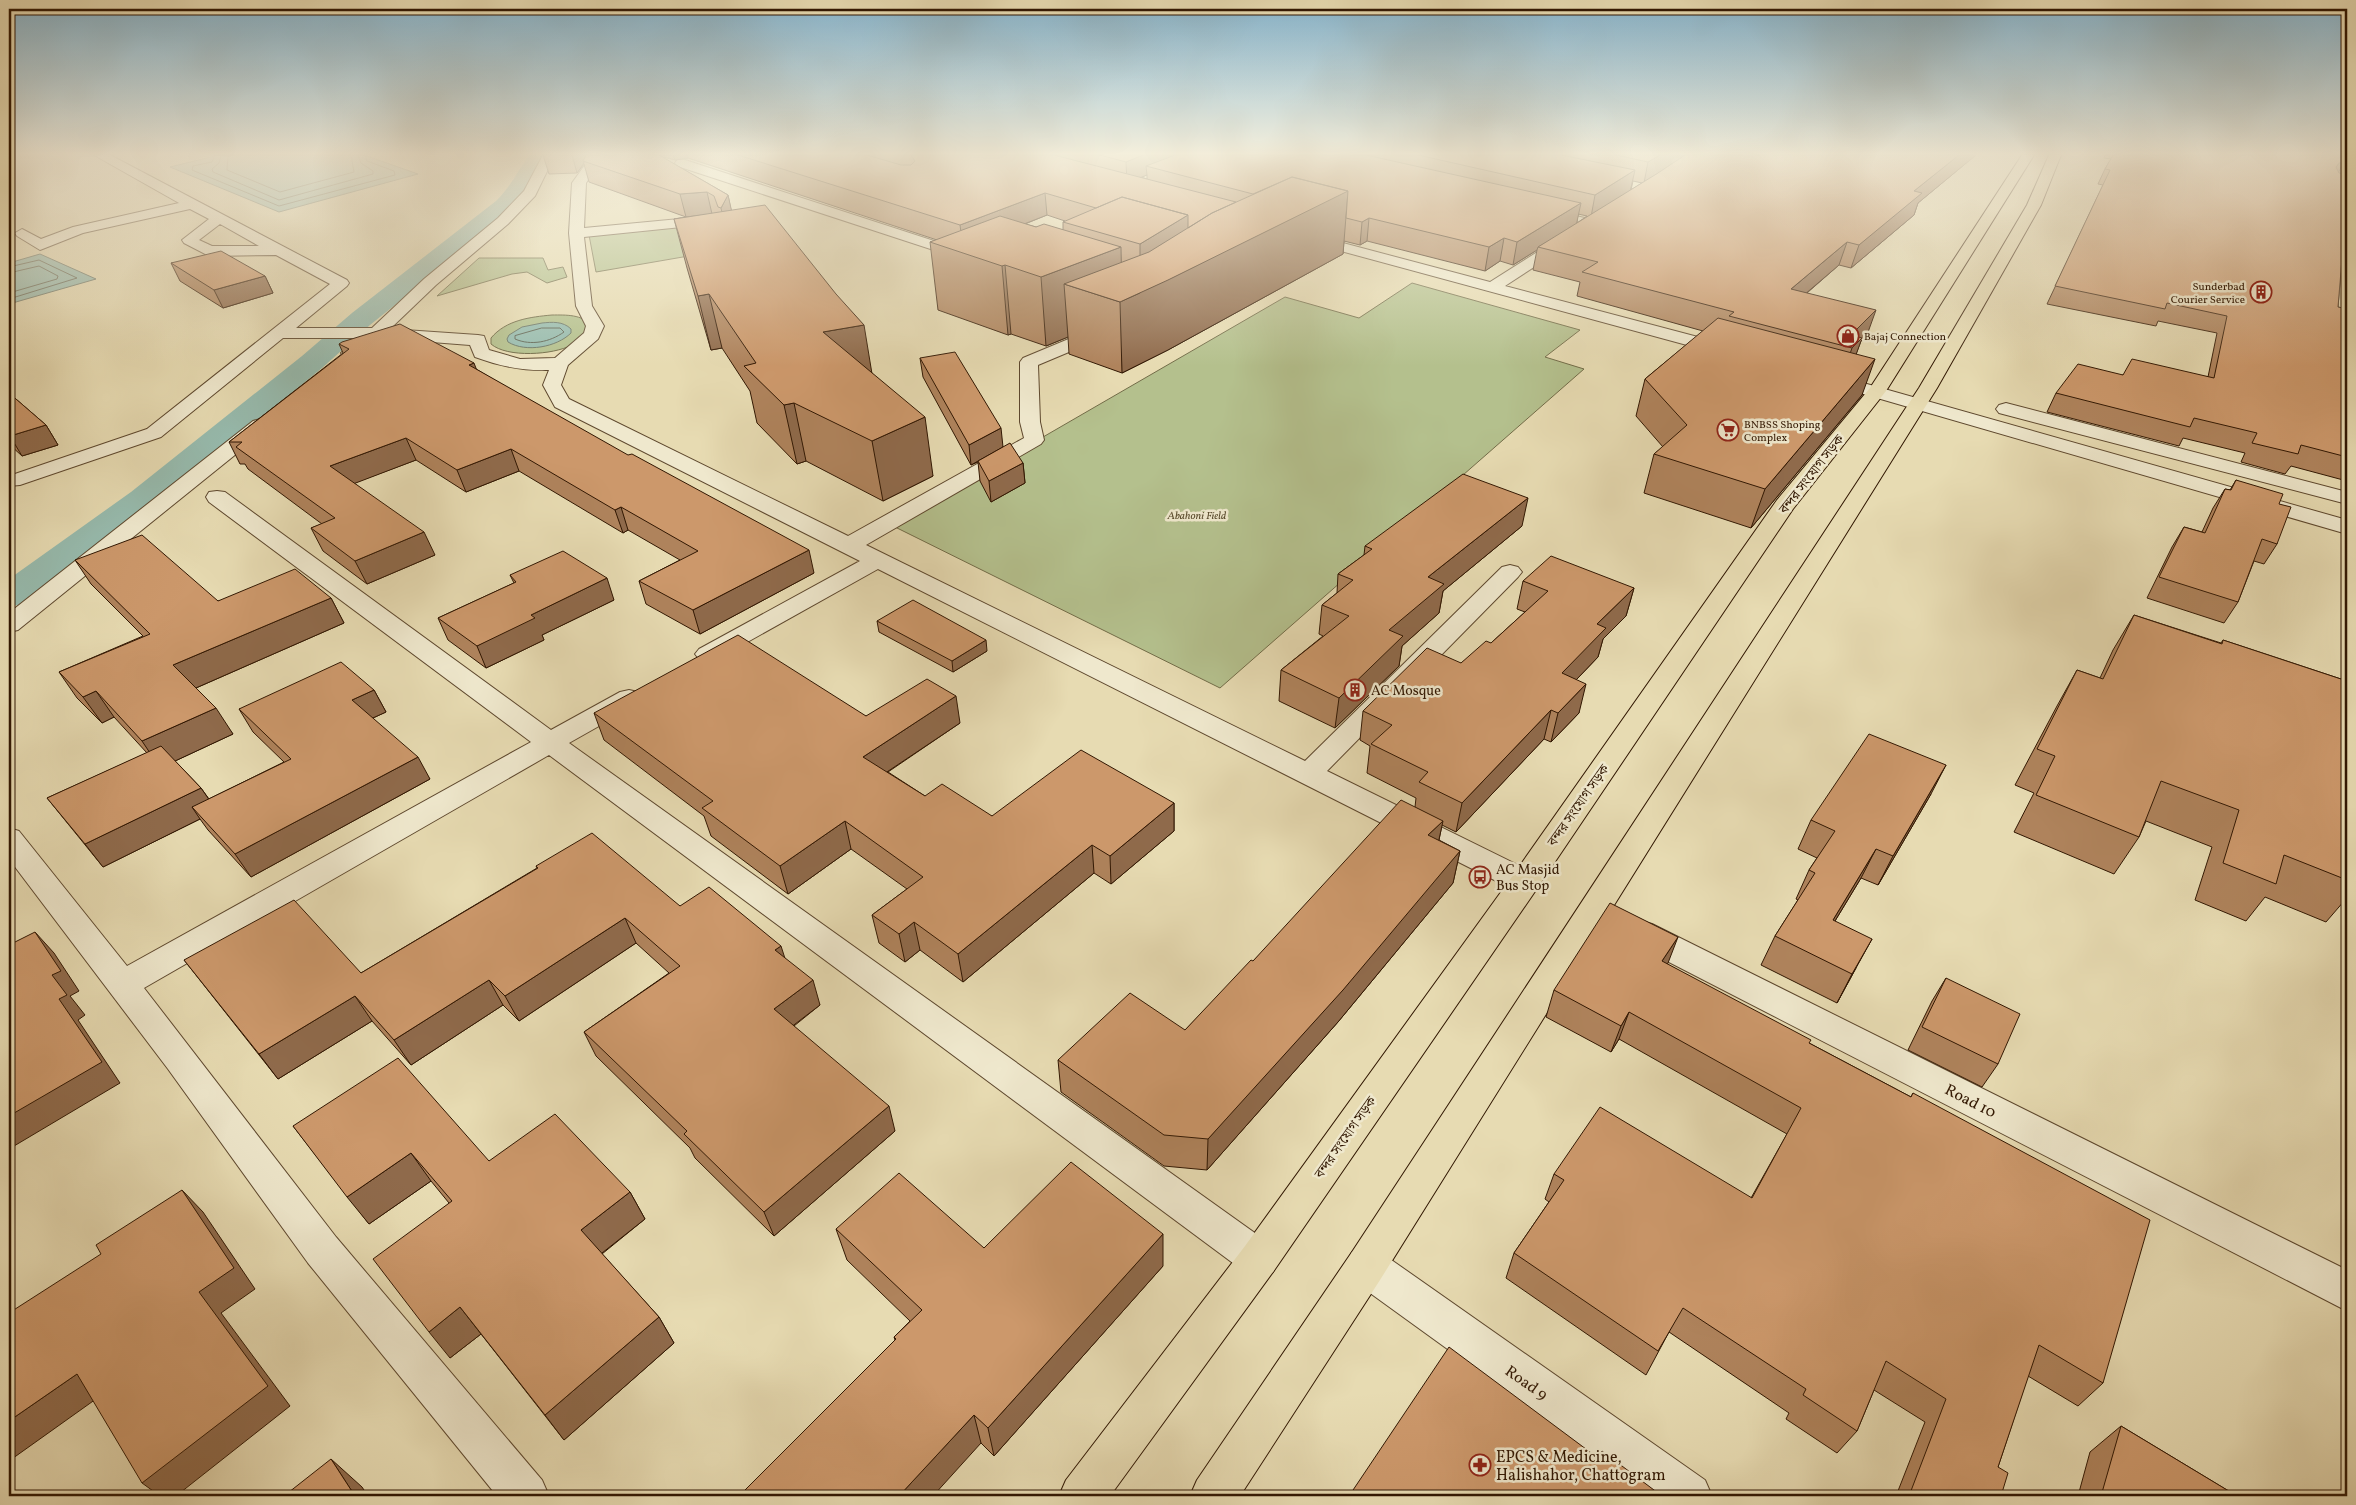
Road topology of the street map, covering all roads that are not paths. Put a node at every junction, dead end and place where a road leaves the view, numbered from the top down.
1 (89, 225) edge
2 (98, 225) edge
3 (209, 225) edge
4 (233, 225) edge
5 (497, 225) edge
6 (576, 225) edge
7 (657, 225) edge
8 (713, 225) edge
9 (871, 225) edge
10 (1591, 225) edge
11 (1983, 225) edge
12 (2022, 225) edge
13 (576, 233) junction
14 (715, 233) edge
15 (1296, 235) edge
16 (280, 250) junction
17 (983, 262) edge
18 (1492, 287) junction
19 (1117, 325) edge
20 (278, 333) junction
21 (376, 333) junction
22 (1742, 355) edge
23 (560, 363) junction
24 (333, 365) edge
25 (1810, 373) edge
26 (1881, 384) junction
27 (1924, 395) junction
28 (1964, 398) dead end
29 (1992, 405) dead end
30 (273, 414) edge
31 (10, 480) edge
32 (217, 497) dead end
33 (2347, 498) edge
34 (2347, 527) edge
35 (849, 545) junction
36 (878, 560) junction
37 (1510, 572) dead end
38 (9, 625) edge
39 (689, 665) edge
40 (654, 684) edge
41 (549, 742) junction
42 (1308, 774) junction
43 (9, 838) edge
44 (1525, 882) junction
45 (1595, 910) junction
46 (123, 984) junction
47 (1259, 1259) junction
48 (1366, 1266) junction
49 (2347, 1291) edge
50 (526, 1496) edge
51 (1082, 1496) edge
52 (1213, 1496) edge
53 (1689, 1496) edge

1 - 2 street
3 - 16 street
4 - 16 street
5 - 21 street
6 - 13 street
7 - 13 street
8 - 14 street
9 - 17 street
10 - 18 street
11 - 26 highway, বন্দর সংযোগ সড়ক
12 - 27 highway
13 - 23 street
15 - 18 street
16 - 20 street
18 - 22 street
19 - 35 street
20 - 21 street
20 - 31 street
21 - 23 street
21 - 24 street
23 - 35 street
25 - 26 street
26 - 27 street
26 - 44 highway, বন্দর সংযোগ সড়ক
27 - 28 street
27 - 34 street
27 - 45 highway
29 - 33 street
30 - 38 street
32 - 41 street
35 - 36 street
36 - 39 street
36 - 42 street
37 - 42 street
40 - 41 street
41 - 46 street
41 - 47 street
42 - 44 street
43 - 46 street
44 - 47 highway, বন্দর সংযোগ সড়ক
45 - 48 highway
45 - 49 street, Road 10
46 - 50 street
47 - 51 highway, বন্দর সংযোগ সড়ক
48 - 52 highway
48 - 53 street, Road 9

